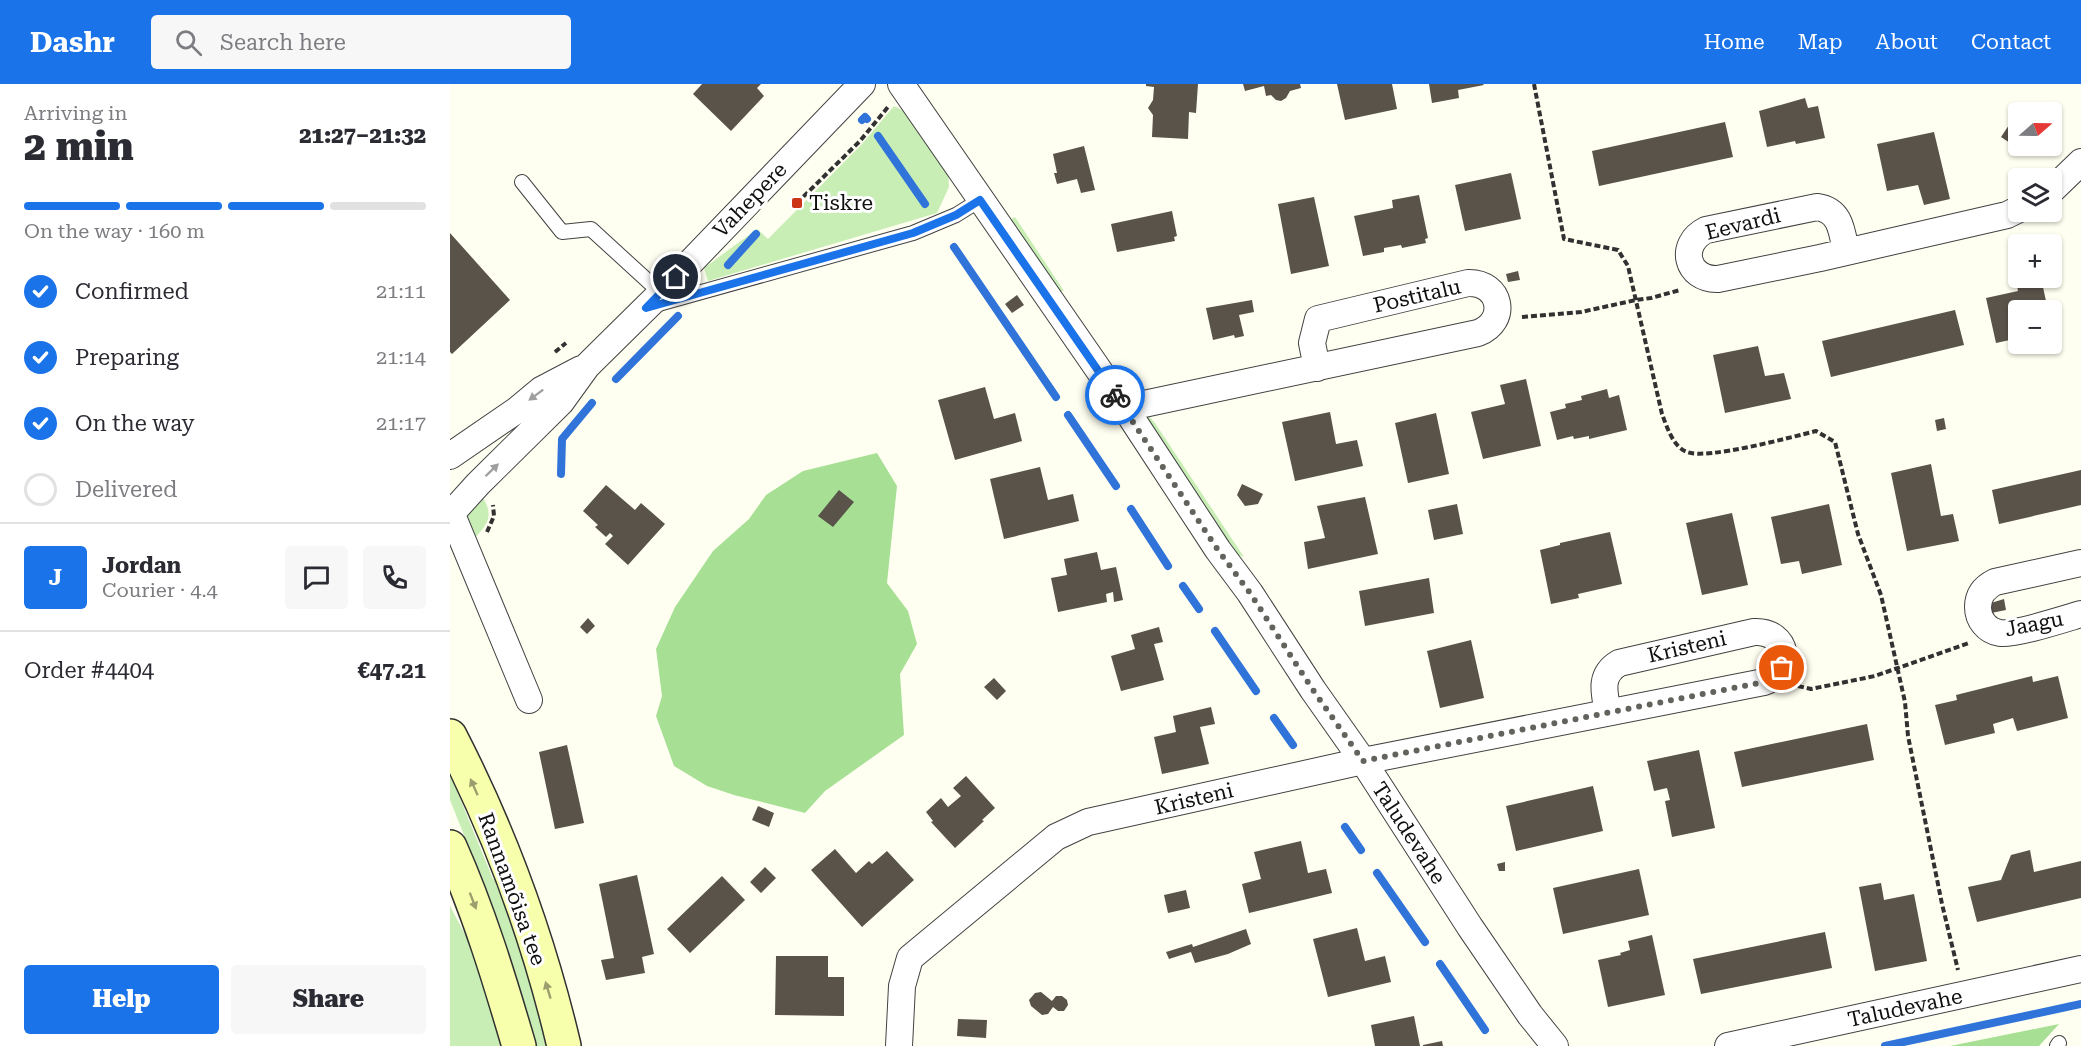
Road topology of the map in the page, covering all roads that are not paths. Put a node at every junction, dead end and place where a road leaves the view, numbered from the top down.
1 (862, 84) edge
2 (902, 87) edge
3 (2081, 162) edge
4 (2062, 180) edge
5 (522, 182) dead end
6 (980, 200) junction
7 (2008, 214) edge
8 (1846, 252) junction
9 (653, 300) junction
10 (586, 366) junction
11 (1317, 368) junction
12 (1125, 408) junction
13 (450, 456) edge
14 (451, 513) edge
15 (2081, 563) edge
16 (2081, 614) edge
17 (529, 700) dead end
18 (1608, 712) junction
19 (450, 736) edge
20 (1363, 761) junction
21 (450, 847) edge
22 (2081, 969) edge
23 (519, 1046) edge
24 (564, 1046) edge
25 (899, 1046) edge
26 (1555, 1046) edge
27 (1728, 1046) edge

1 - 9 street, Vahepere
2 - 6 street, Taludevahe
3 - 4 street
5 - 9 lane
6 - 9 lane
6 - 12 street, Taludevahe
7 - 8 street, Eevardi
8 - 8 street, Eevardi
9 - 10 street, Vahepere
10 -> 13 street, Vahepere
14 -> 10 street, Vahepere
11 - 11 street, Postitalu
11 - 12 street
12 - 20 street, Taludevahe
14 - 17 street
15 - 16 street, Jaagu
18 - 18 street, Kristeni
18 - 20 street, Kristeni
24 -> 19 street, Rannamõisa tee
20 - 25 street, Kristeni
20 - 26 street, Taludevahe
21 -> 23 street, Rannamõisa tee
22 - 27 street, Taludevahe

